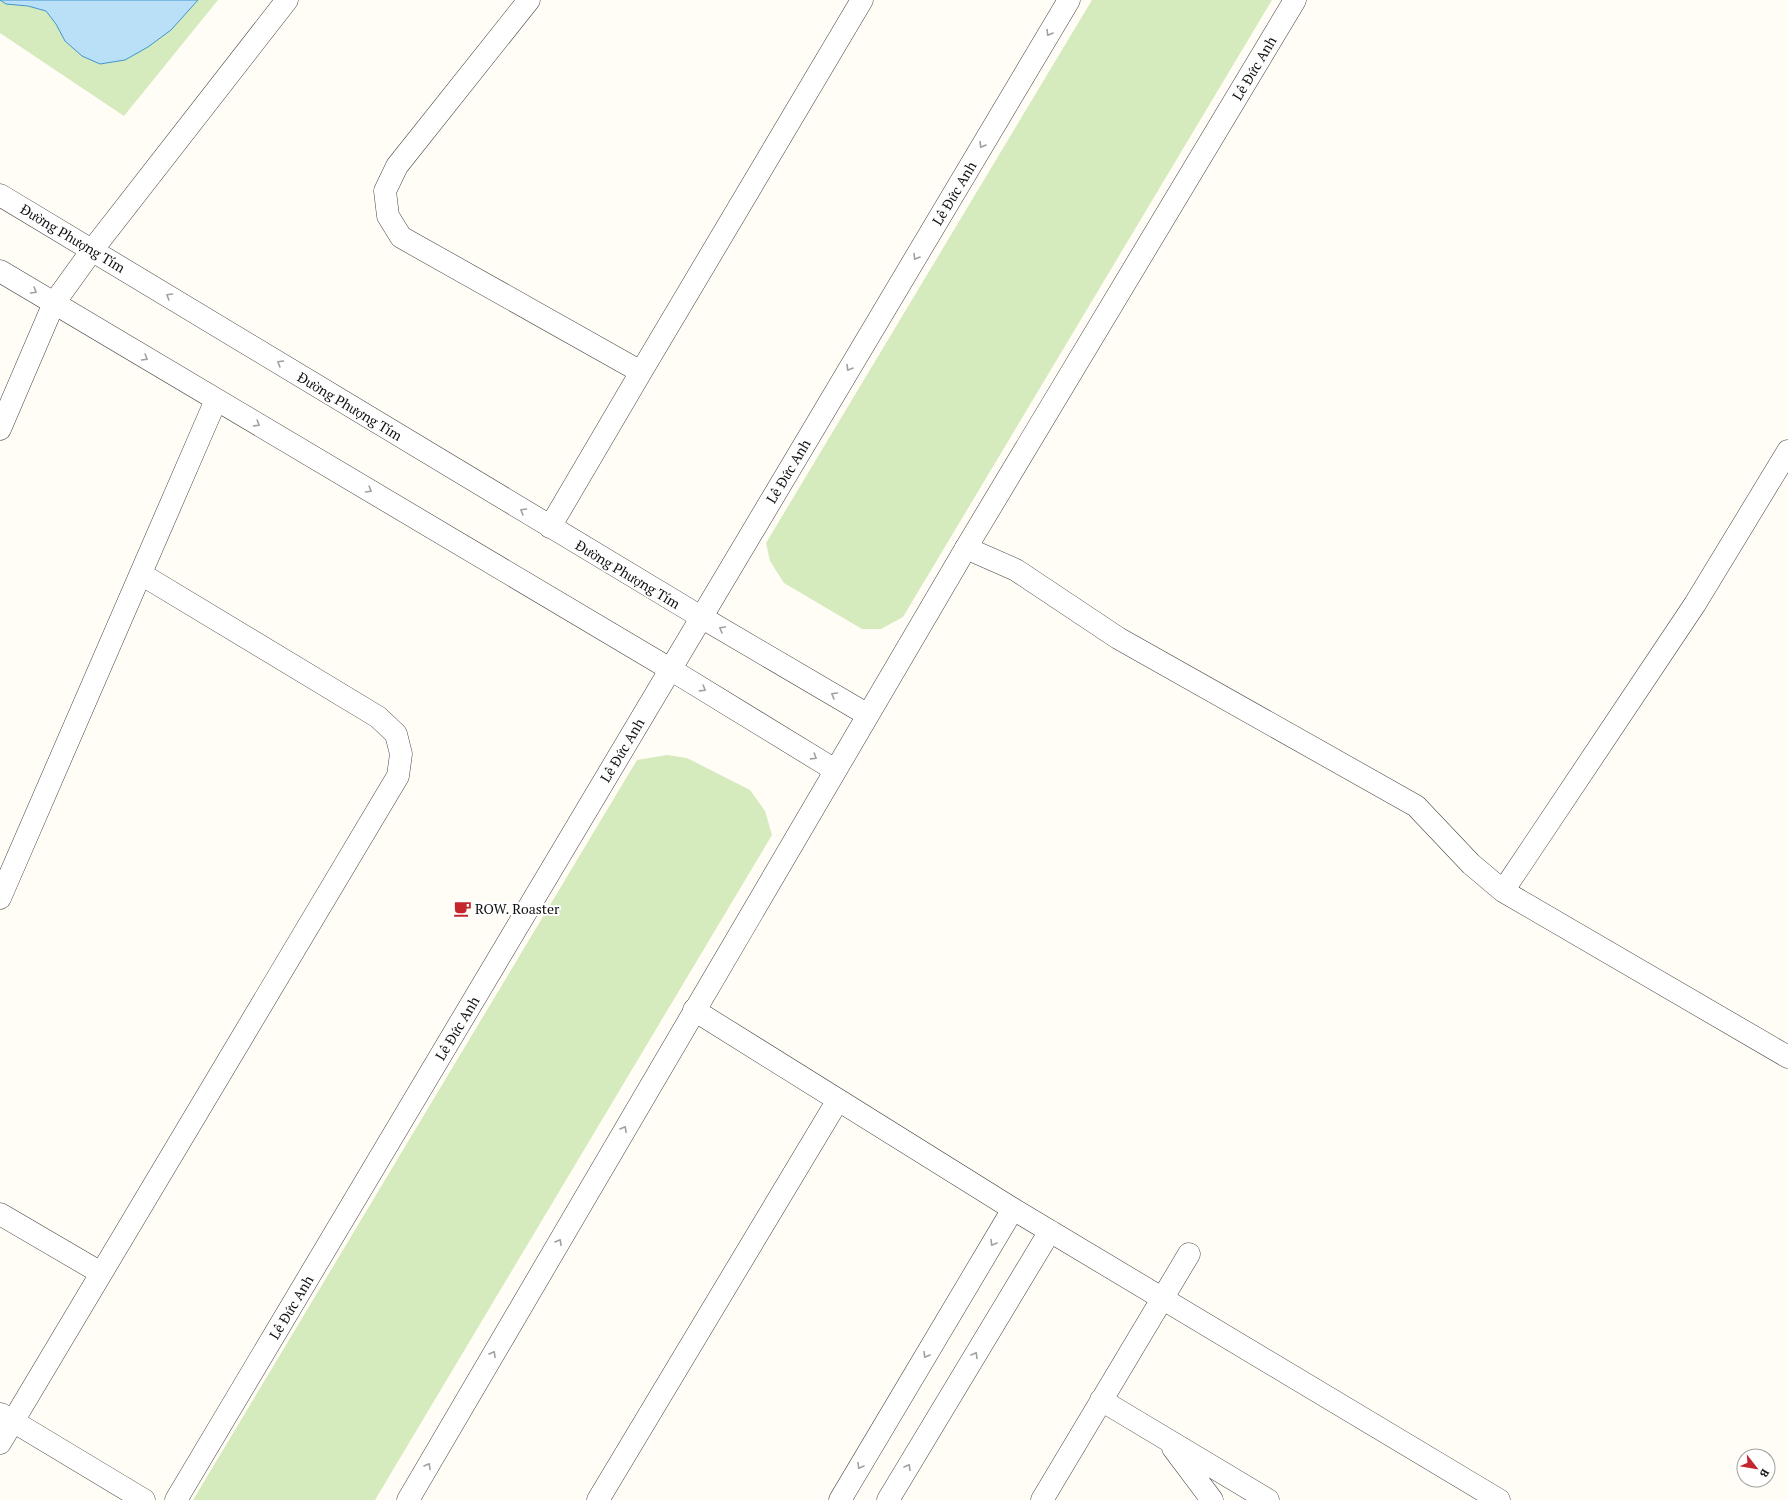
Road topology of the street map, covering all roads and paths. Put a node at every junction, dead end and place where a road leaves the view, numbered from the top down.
1 (287, 0) edge
2 (529, 0) edge
3 (862, 0) edge
4 (1069, 0) edge
5 (1295, 0) edge
6 (0, 195) edge
7 (93, 249) junction
8 (0, 272) edge
9 (54, 303) junction
10 (641, 372) junction
11 (216, 400) junction
12 (0, 429) edge
13 (1788, 451) edge
14 (550, 527) junction
15 (966, 548) junction
16 (141, 574) junction
17 (701, 617) junction
18 (670, 669) junction
19 (868, 715) junction
20 (835, 770) junction
21 (1503, 891) junction
22 (0, 898) edge
23 (694, 1010) junction
24 (1788, 1057) edge
25 (838, 1100) junction
26 (1013, 1210) junction
27 (0, 1214) edge
28 (1050, 1232) junction
29 (1189, 1254) dead end
30 (101, 1273) junction
31 (1162, 1298) junction
32 (1102, 1400) junction
33 (6, 1417) edge
34 (1165, 1438) junction
35 (0, 1443) edge
36 (144, 1500) edge
37 (176, 1500) edge
38 (408, 1500) edge
39 (598, 1500) edge
40 (840, 1500) edge
41 (888, 1500) edge
42 (1042, 1500) edge
43 (1212, 1500) edge
44 (1268, 1500) edge
45 (1499, 1500) edge

1 - 7 street
2 - 10 street
3 - 10 street
4 -> 17 street, Lê Đức Anh
5 - 15 street, Lê Đức Anh
6 - 7 street, Đường Phượng Tím
7 - 9 street
14 -> 7 street, Đường Phượng Tím
8 -> 9 street
9 -> 11 street
9 - 12 street
10 - 14 street
11 - 16 street
11 -> 18 street
13 - 21 street
14 - 17 street, Đường Phượng Tím
15 - 19 street, Lê Đức Anh
15 - 21 street
16 - 22 street
16 - 30 street
17 - 18 street, Lê Đức Anh
19 -> 17 street, Đường Phượng Tím
18 -> 20 street
18 - 37 street, Lê Đức Anh
19 - 20 street, Lê Đức Anh
20 - 23 street, Lê Đức Anh
21 - 24 street
23 - 25 street
38 -> 23 street, Lê Đức Anh
25 - 26 street
25 - 39 street
26 - 28 street
26 -> 40 street
27 - 30 street
28 - 31 street
41 -> 28 street
29 - 31 street
30 - 33 street
31 - 32 street
31 - 45 street
32 - 34 street
32 - 42 street
33 - 35 street
33 - 36 street
34 - 43 street
34 - 44 street

